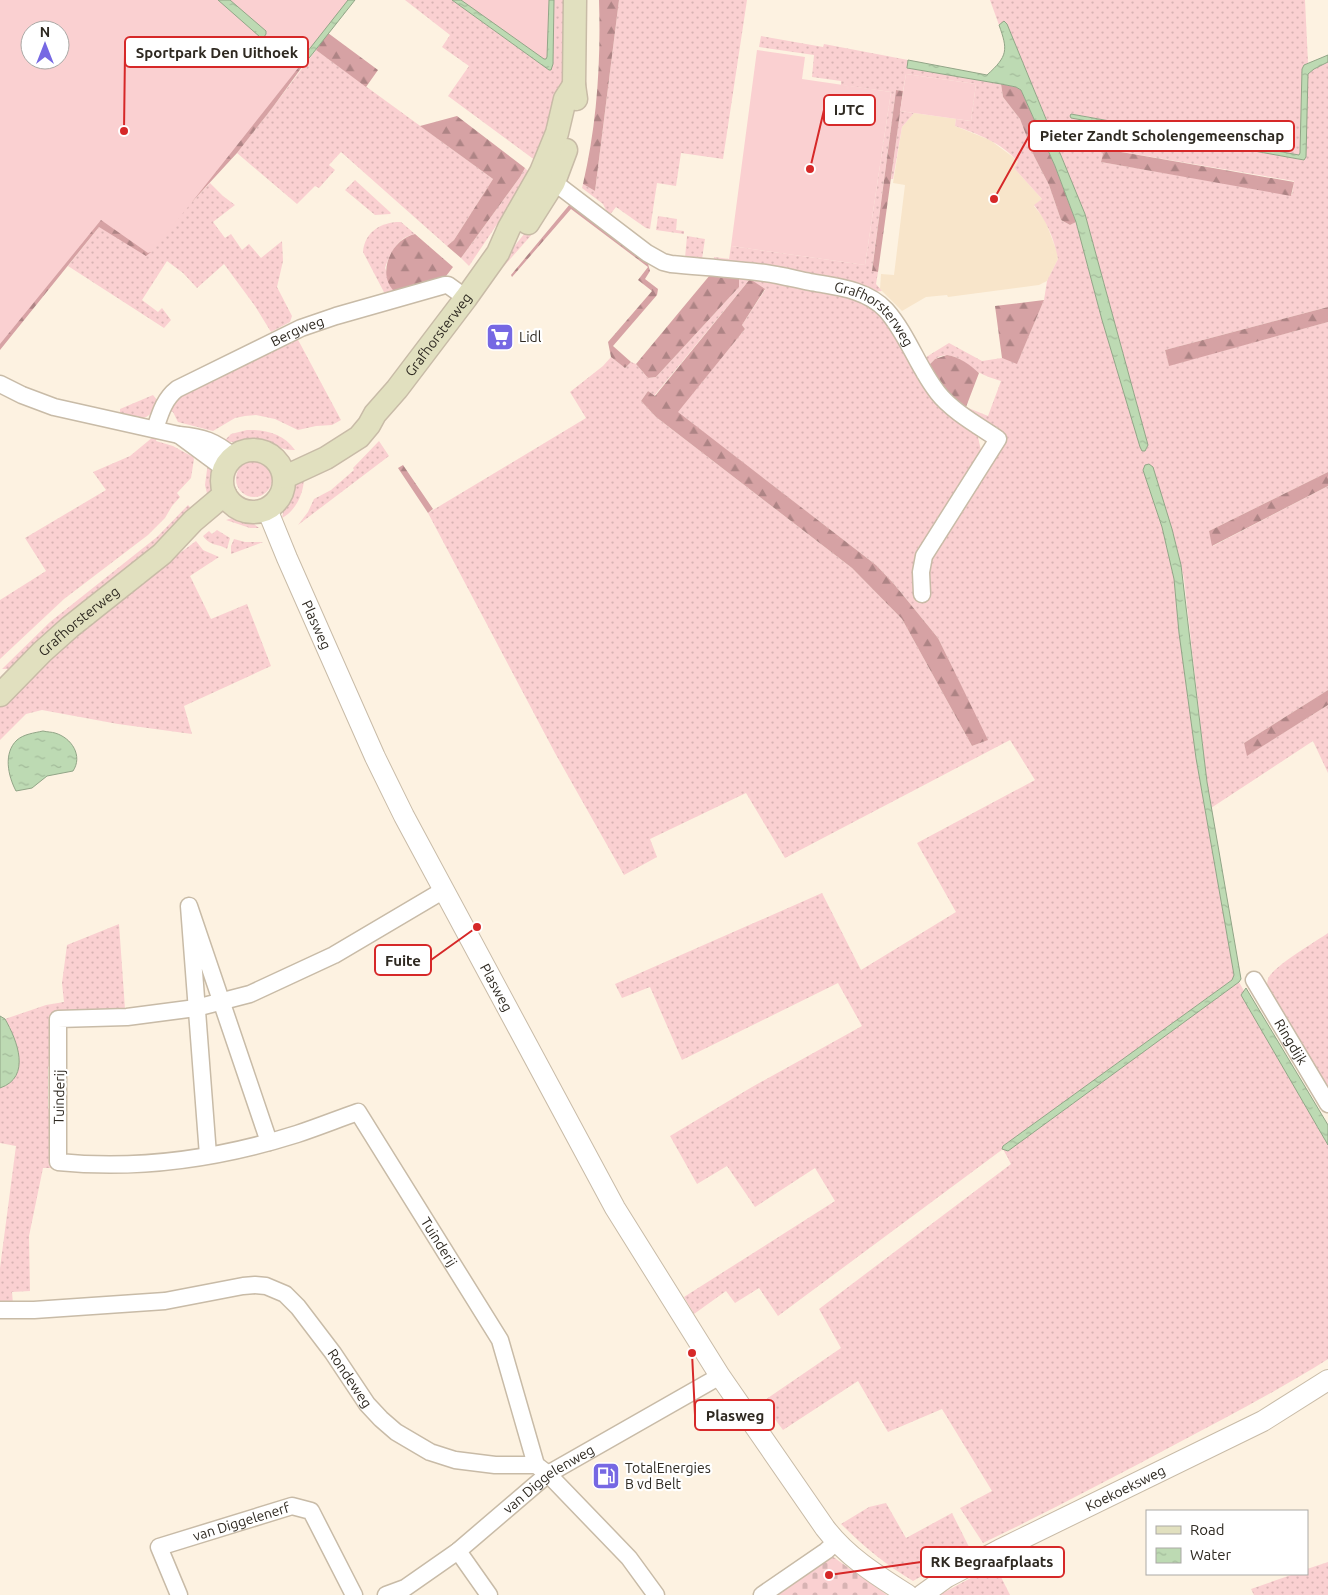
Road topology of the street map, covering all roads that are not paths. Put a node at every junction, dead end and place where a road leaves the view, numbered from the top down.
1 (575, 0) edge
2 (548, 177) junction
3 (466, 298) junction
4 (0, 384) edge
5 (155, 429) junction
6 (229, 463) junction
7 (281, 469) junction
8 (230, 500) junction
9 (267, 509) junction
10 (922, 594) dead end
11 (0, 695) edge
12 (444, 890) junction
13 (1254, 980) dead end
14 (222, 1001) junction
15 (196, 1008) junction
16 (1328, 1104) edge
17 (269, 1142) junction
18 (208, 1155) junction
19 (0, 1310) edge
20 (720, 1376) junction
21 (1328, 1380) edge
22 (542, 1470) junction
23 (836, 1542) junction
24 (458, 1551) junction
25 (179, 1595) edge
26 (354, 1595) edge
27 (386, 1595) edge
28 (490, 1595) edge
29 (656, 1595) edge
30 (762, 1595) edge
31 (908, 1595) edge
32 (922, 1595) edge

1 - 2 main road, Grafhorsterweg
2 - 3 main road, Grafhorsterweg
2 - 10 street, Grafhorsterweg
3 - 5 street, Bergweg
3 - 7 main road, Grafhorsterweg
4 - 5 street
5 - 6 street
6 - 7 main road
6 - 8 main road
7 - 9 main road
8 - 9 main road
8 - 11 main road, Grafhorsterweg
9 - 12 street, Plasweg
12 - 14 street, Tuinderij
12 - 20 street, Plasweg
13 - 16 street, Ringdijk
14 - 15 street, Tuinderij
14 - 15 street
14 - 17 street
15 - 18 street
15 - 18 street, Tuinderij
17 - 18 street, Tuinderij
17 - 22 street, Tuinderij
19 - 22 street, Rondeweg
20 - 22 street, van Diggelenweg
20 - 23 street, Plasweg
21 - 32 street, Koekoeksweg
22 - 24 street, van Diggelenweg
22 - 29 street
23 - 30 street
23 - 31 street, Plasweg
24 - 27 street, van Diggelenweg
24 - 28 street
25 - 26 street, van Diggelenerf

